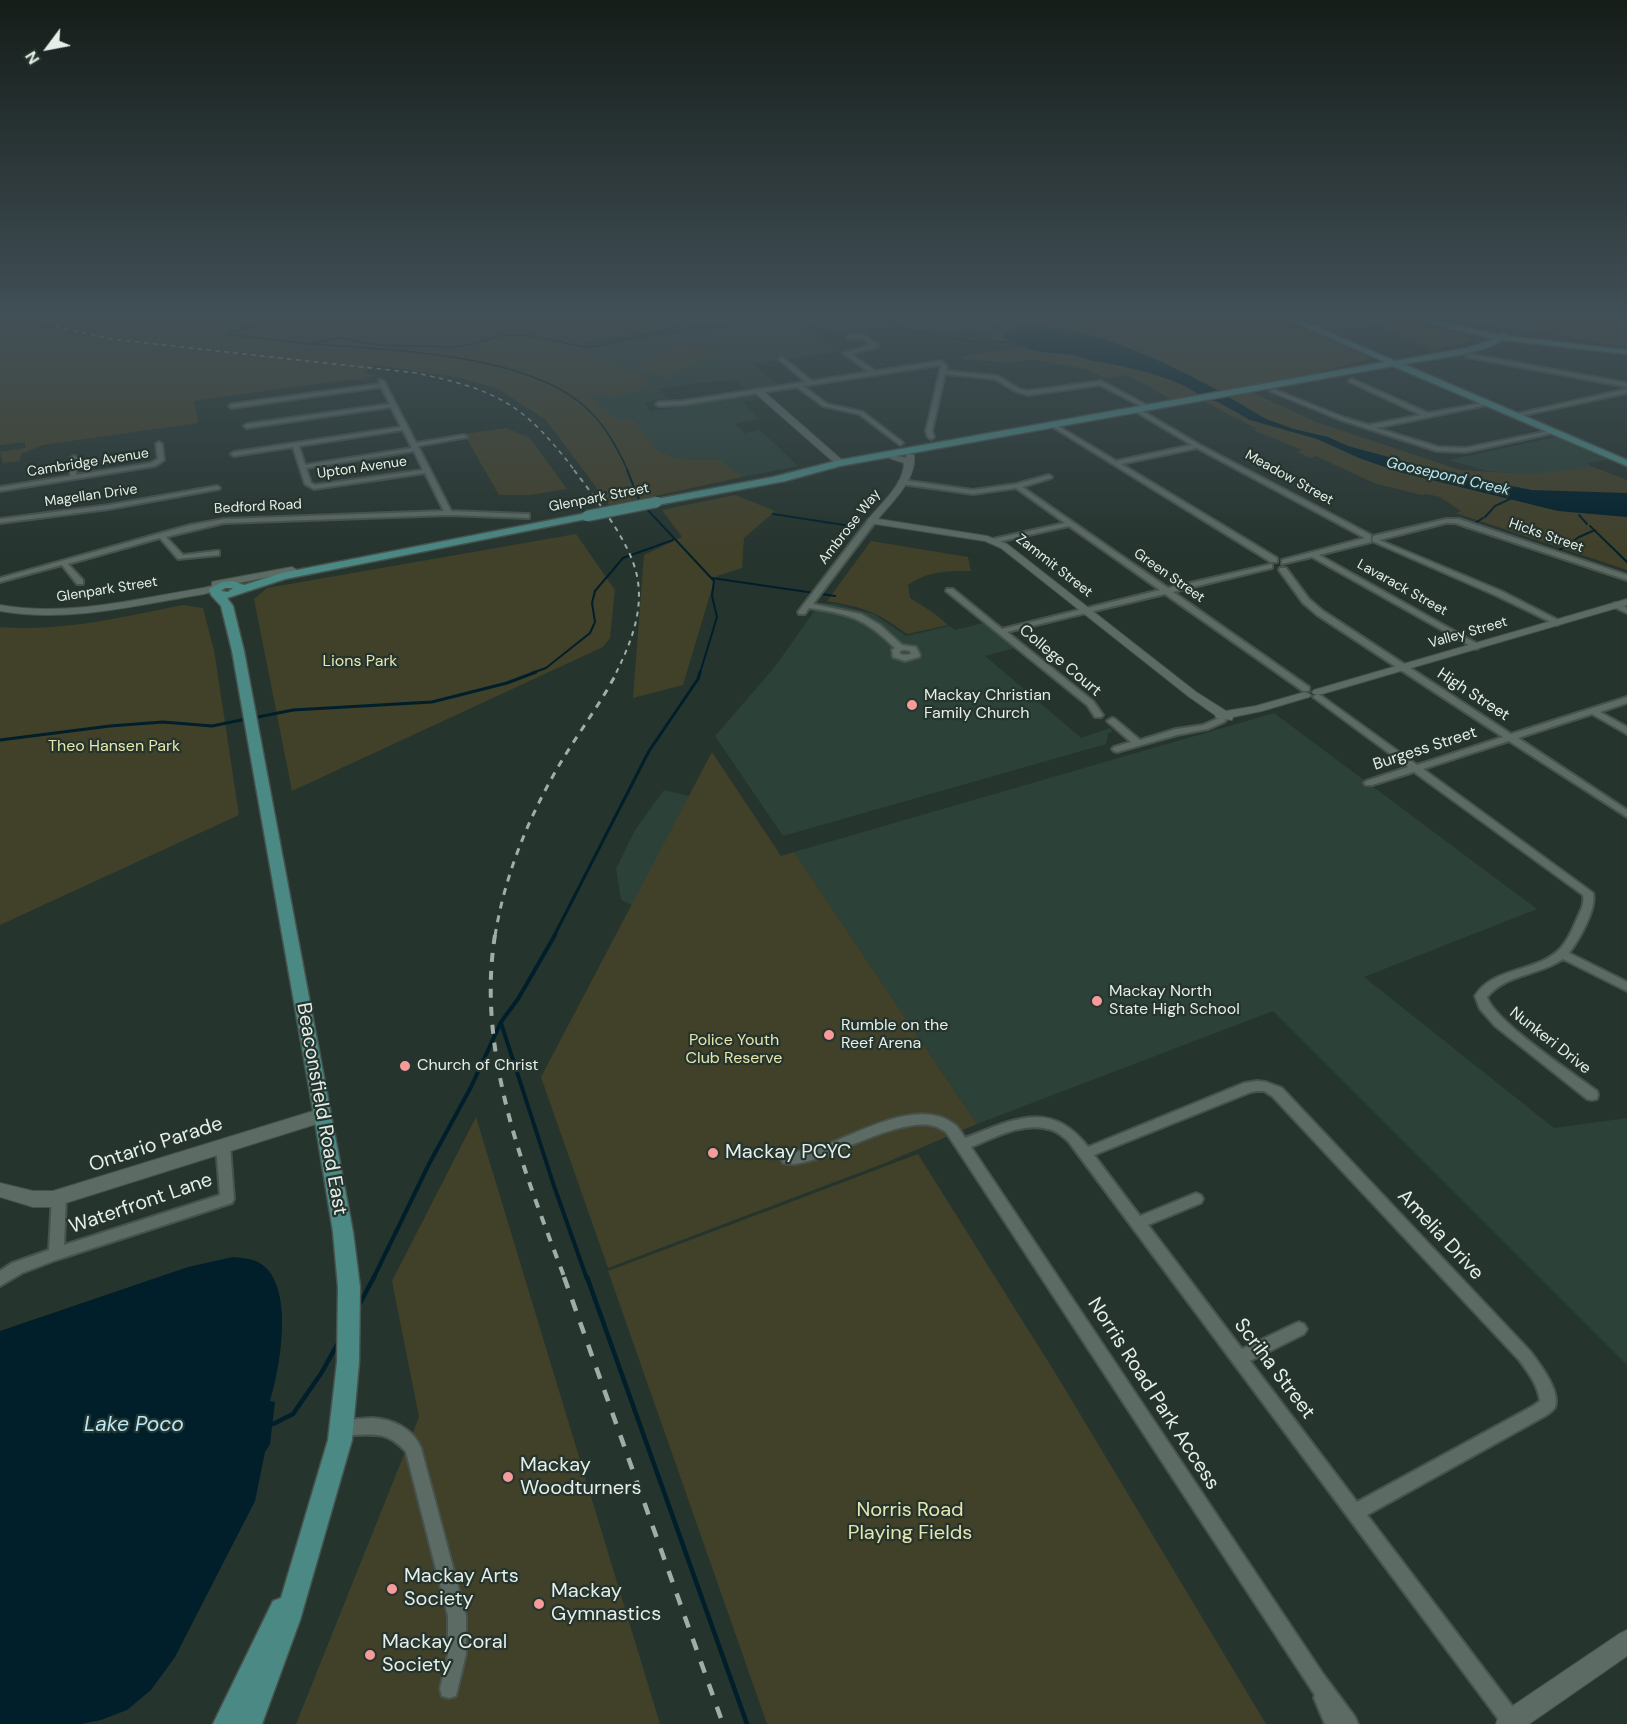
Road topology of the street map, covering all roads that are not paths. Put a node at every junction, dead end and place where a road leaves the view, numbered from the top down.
1 (301, 395) edge
2 (388, 395) edge
3 (724, 395) edge
4 (763, 395) edge
5 (812, 395) edge
6 (937, 395) edge
7 (1121, 395) edge
8 (1210, 395) edge
9 (1285, 395) edge
10 (1384, 395) edge
11 (1470, 395) edge
12 (1610, 395) edge
13 (1487, 403) junction
14 (659, 404) dead end
15 (393, 405) junction
16 (232, 406) dead end
17 (1143, 409) junction
18 (1428, 415) junction
19 (1515, 415) junction
20 (247, 426) dead end
21 (1053, 426) junction
22 (1368, 427) junction
23 (404, 428) junction
24 (1554, 432) junction
25 (464, 437) dead end
26 (931, 437) dead end
27 (159, 444) dead end
28 (295, 444) junction
29 (1198, 446) junction
30 (415, 447) junction
31 (907, 451) junction
32 (234, 454) dead end
33 (74, 458) dead end
34 (893, 458) junction
35 (1626, 461) edge
36 (1114, 463) junction
37 (843, 465) junction
38 (303, 467) junction
39 (908, 470) junction
40 (427, 471) junction
41 (73, 477) junction
42 (1049, 477) dead end
43 (903, 481) junction
44 (1017, 486) junction
45 (217, 488) dead end
46 (0, 489) edge
47 (449, 513) junction
48 (526, 516) dead end
49 (0, 521) edge
50 (872, 521) junction
51 (1070, 524) junction
52 (162, 536) junction
53 (1372, 539) junction
54 (996, 542) junction
55 (427, 547) junction
56 (216, 553) dead end
57 (1313, 555) junction
58 (64, 563) junction
59 (1271, 563) junction
60 (1284, 566) junction
61 (292, 570) junction
62 (1627, 578) edge
63 (0, 580) edge
64 (80, 582) dead end
65 (236, 589) junction
66 (1166, 590) junction
67 (950, 591) dead end
68 (218, 592) junction
69 (167, 596) junction
70 (1624, 606) edge
71 (0, 608) edge
72 (1085, 609) junction
73 (0, 617) edge
74 (1557, 623) junction
75 (1002, 631) junction
76 (1477, 646) junction
77 (900, 648) dead end
78 (238, 651) junction
79 (1402, 667) junction
80 (1311, 693) junction
81 (1627, 700) edge
82 (1593, 711) junction
83 (1098, 715) dead end
84 (1222, 718) junction
85 (1112, 721) dead end
86 (1627, 731) edge
87 (1511, 737) junction
88 (1138, 743) junction
89 (1117, 749) dead end
90 (1416, 768) junction
91 (1370, 783) dead end
92 (1627, 814) edge
93 (1562, 954) junction
94 (1627, 987) edge
95 (1592, 1095) dead end
96 (323, 1115) junction
97 (963, 1145) junction
98 (223, 1146) junction
99 (1086, 1153) junction
100 (788, 1159) dead end
101 (0, 1190) edge
102 (59, 1197) junction
103 (1196, 1199) dead end
104 (1138, 1223) junction
105 (56, 1254) junction
106 (0, 1278) edge
107 (1299, 1329) dead end
108 (1240, 1358) junction
109 (341, 1428) junction
110 (1355, 1513) junction
111 (303, 1567) junction
112 (1627, 1642) edge
113 (1316, 1681) junction
114 (449, 1689) dead end
115 (1510, 1723) edge
116 (227, 1724) edge
117 (248, 1724) edge
118 (1335, 1724) edge
119 (1348, 1724) edge

1 - 16 street
2 - 15 street
3 - 14 street
4 - 37 street
5 - 31 street
6 - 26 street
7 - 17 street, Meadow Street
8 - 17 main road, Glenpark Street
9 - 22 street
10 - 18 street
11 - 13 main road
12 - 19 street
13 - 18 street
13 - 19 main road
15 - 20 street
15 - 23 street
17 - 21 main road, Glenpark Street
17 - 29 street, Meadow Street
18 - 22 street
19 - 24 main road
21 - 31 main road, Glenpark Street
21 - 36 street
22 - 24 street
23 - 28 street
23 - 30 street
24 - 35 main road
25 - 30 street
27 - 41 street, Cambridge Avenue
28 - 32 street
28 - 38 street, Upton Avenue
29 - 36 street
29 - 53 street, Meadow Street
30 - 38 street
30 - 40 street
31 - 34 main road, Glenpark Street
31 - 37 main road, Glenpark Street
31 - 39 street, Ambrose Way
31 - 43 street
33 - 41 street
34 - 37 main road, Glenpark Street
34 - 39 street
36 - 59 street
37 - 55 main road, Glenpark Street, bridge
38 - 40 street, Upton Avenue
39 - 43 street, Ambrose Way
40 - 47 street
41 - 46 street, Cambridge Avenue
42 - 44 street
43 - 44 street
43 - 50 street, Ambrose Way
44 - 51 street, Green Street
45 - 49 street, Magellan Drive
47 - 48 street, Bedford Road
47 - 52 street, Bedford Road
50 - 54 street, Zammit Street
50 - 77 street, Ambrose Way
51 - 54 street
51 - 66 street, Green Street
52 - 56 street
52 - 58 street, Bedford Road
53 - 57 street
53 - 62 street, Hicks Street
53 - 74 street, Meadow Street
54 - 72 street, Zammit Street
55 - 61 main road, Glenpark Street
55 - 65 main road, Glenpark Street
57 - 60 street
57 - 76 street, Lavarack Street
58 - 63 street, Bedford Road
58 - 64 street
59 - 60 street
59 - 66 street
60 - 79 street, High Street
61 - 65 main road, Glenpark Street
61 - 69 street
65 - 68 main road
65 - 78 main road, Beaconsfield Road East
66 - 72 street
66 - 80 street, Green Street
67 - 75 street, College Court
68 - 69 street, Glenpark Street
68 - 73 street, Glenpark Street
68 - 78 main road, Beaconsfield Road East
69 - 71 street, Glenpark Street
70 - 74 street, Valley Street
72 - 75 street
72 - 84 street, Zammit Street
74 - 76 street, Valley Street
75 - 83 street, College Court
76 - 79 street, Valley Street
78 - 96 main road, Beaconsfield Road East
79 - 80 street, Valley Street
79 - 87 street, High Street
80 - 84 street, Valley Street
80 - 90 street, Green Street
81 - 82 street, Burgess Street
82 - 86 street
82 - 87 street, Burgess Street
84 - 88 street, Valley Street
85 - 88 street
87 - 90 street, Burgess Street
87 - 92 street, High Street
88 - 89 street, Valley Street
90 - 91 street, Burgess Street
90 - 93 street, Green Street
93 - 94 street
93 - 95 street, Nunkeri Drive
96 - 98 street, Ontario Parade
96 - 109 main road, Beaconsfield Road East
97 - 99 street, Scriha Street
97 - 100 street, Norris Road Park Access
97 - 113 street, Norris Road Park Access
98 - 102 street, Ontario Parade
98 - 105 street, Waterfront Lane
99 - 104 street, Scriha Street
99 - 110 street, Amelia Drive
101 - 102 street, Ontario Parade
102 - 105 street, Waterfront Lane
103 - 104 street
104 - 108 street, Scriha Street
105 - 106 street, Waterfront Lane
107 - 108 street
108 - 110 street, Scriha Street
109 - 111 main road, Beaconsfield Road East
109 - 114 street
110 - 115 street, Scriha Street
111 - 116 main road, Beaconsfield Road East
111 - 117 main road, Beaconsfield Road East
112 - 115 street
113 - 118 street, Norris Road Park Access
113 - 119 street, Norris Road Park Access

